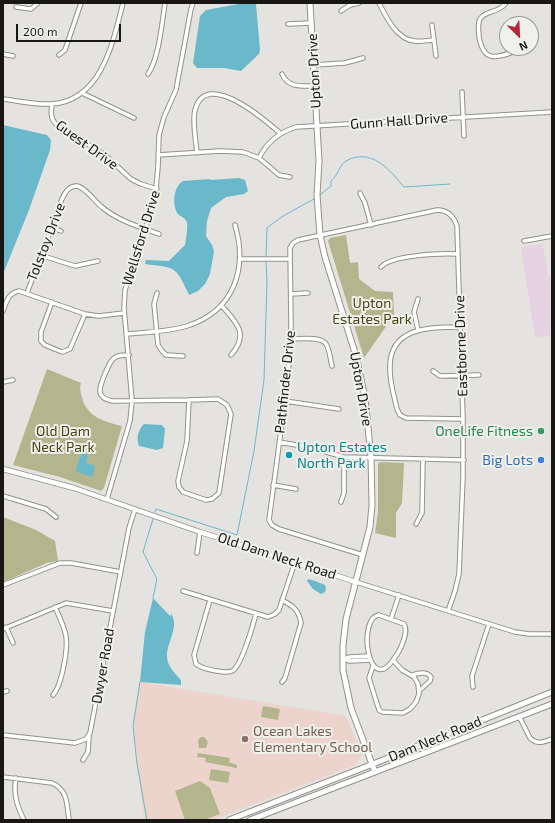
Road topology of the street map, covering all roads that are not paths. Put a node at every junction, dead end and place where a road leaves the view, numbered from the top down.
1 (38, 3) edge
2 (81, 3) edge
3 (123, 3) edge
4 (165, 3) edge
5 (193, 3) edge
6 (310, 3) edge
7 (359, 3) edge
8 (379, 3) edge
9 (506, 3) edge
10 (16, 7) dead end
11 (341, 11) dead end
12 (312, 23) junction
13 (288, 24) dead end
14 (432, 25) dead end
15 (434, 40) junction
16 (3, 54) edge
17 (59, 55) dead end
18 (13, 56) dead end
19 (436, 56) dead end
20 (499, 56) edge
21 (363, 58) dead end
22 (314, 65) junction
23 (148, 74) dead end
24 (282, 74) dead end
25 (315, 86) junction
26 (462, 92) dead end
27 (82, 93) junction
28 (3, 99) edge
29 (52, 104) junction
30 (552, 112) edge
31 (463, 116) junction
32 (134, 118) dead end
33 (317, 126) junction
34 (280, 134) junction
35 (464, 136) dead end
36 (197, 153) junction
37 (158, 155) junction
38 (259, 158) junction
39 (290, 176) dead end
40 (157, 189) junction
41 (360, 193) dead end
42 (235, 225) dead end
43 (371, 225) junction
44 (51, 227) junction
45 (146, 229) junction
46 (61, 231) dead end
47 (159, 234) dead end
48 (320, 235) junction
49 (552, 236) edge
50 (524, 241) dead end
51 (458, 254) junction
52 (40, 255) junction
53 (240, 259) junction
54 (290, 259) junction
55 (98, 261) dead end
56 (381, 268) dead end
57 (27, 293) junction
58 (157, 293) dead end
59 (308, 293) dead end
60 (291, 294) junction
61 (418, 299) dead end
62 (52, 302) junction
63 (221, 306) junction
64 (3, 311) edge
65 (124, 313) junction
66 (85, 314) junction
67 (460, 327) junction
68 (418, 330) junction
69 (156, 331) junction
70 (126, 334) junction
71 (291, 339) junction
72 (129, 355) junction
73 (231, 355) dead end
74 (183, 356) dead end
75 (332, 366) dead end
76 (433, 371) dead end
77 (462, 375) junction
78 (479, 375) dead end
79 (13, 380) dead end
80 (3, 382) edge
81 (189, 400) junction
82 (132, 401) junction
83 (285, 402) junction
84 (339, 409) dead end
85 (463, 419) junction
86 (279, 442) junction
87 (344, 457) junction
88 (370, 457) junction
89 (424, 459) junction
90 (464, 460) junction
91 (3, 469) edge
92 (273, 485) junction
93 (296, 489) dead end
94 (3, 496) edge
95 (107, 499) junction
96 (342, 502) dead end
97 (135, 509) junction
98 (56, 517) dead end
99 (416, 524) dead end
100 (200, 532) junction
101 (198, 552) dead end
102 (363, 555) junction
103 (295, 562) junction
104 (121, 572) junction
105 (356, 582) junction
106 (3, 585) edge
107 (183, 591) dead end
108 (399, 595) junction
109 (210, 600) junction
110 (282, 600) junction
111 (55, 607) junction
112 (113, 611) junction
113 (448, 611) junction
114 (256, 614) junction
115 (391, 619) junction
116 (489, 624) junction
117 (5, 628) edge
118 (552, 634) edge
119 (13, 643) dead end
120 (370, 658) junction
121 (343, 660) junction
122 (393, 660) junction
123 (374, 666) junction
124 (412, 675) junction
125 (282, 682) dead end
126 (473, 687) dead end
127 (419, 691) junction
128 (552, 692) edge
129 (53, 695) dead end
130 (552, 704) edge
131 (515, 707) junction
132 (519, 716) junction
133 (3, 735) edge
134 (89, 736) junction
135 (552, 739) edge
136 (83, 760) dead end
137 (373, 764) junction
138 (376, 772) junction
139 (3, 777) edge
140 (16, 778) junction
141 (248, 813) junction
142 (24, 820) edge
143 (69, 820) edge
144 (229, 820) edge
145 (250, 820) edge

1 - 10 street
2 - 17 street
3 - 27 street
4 - 23 street
5 - 37 street, Wellsford Drive
6 - 12 main road, Upton Drive
7 - 11 street
8 - 15 street
9 - 20 street
12 - 13 street
12 - 22 main road, Upton Drive
14 - 15 street
15 - 19 street
16 - 18 street
21 - 22 street
22 - 25 main road, Upton Drive
24 - 25 street
25 - 33 main road, Upton Drive
26 - 31 street
27 - 29 street
27 - 32 street
28 - 29 street
29 - 40 street, Guest Drive
30 - 31 street, Gunn Hall Drive
31 - 33 street, Gunn Hall Drive
31 - 35 street
33 - 34 street, Gunn Hall Drive
33 - 48 main road, Upton Drive
34 - 36 street
34 - 38 street, Gunn Hall Drive
36 - 37 street
36 - 38 street
37 - 40 street, Wellsford Drive
38 - 39 street
40 - 45 street, Wellsford Drive
41 - 43 street
42 - 53 street
43 - 48 street, Eastborne Drive
43 - 51 street, Eastborne Drive
44 - 45 street, Tolstoy Drive
44 - 46 street
44 - 52 street, Tolstoy Drive
45 - 47 street
45 - 65 street, Wellsford Drive
48 - 54 street, Pathfinder Drive
48 - 88 main road, Upton Drive
49 - 50 street
51 - 56 street
51 - 67 street, Eastborne Drive
52 - 55 street
52 - 57 street, Tolstoy Drive
53 - 54 street
53 - 63 street
54 - 60 street, Pathfinder Drive
57 - 62 street
57 - 64 street
58 - 69 street
59 - 60 street
60 - 71 street, Pathfinder Drive
61 - 68 street
62 - 66 street
62 - 66 street
63 - 69 street
63 - 73 street
65 - 66 street
65 - 70 street, Wellsford Drive
67 - 68 street
67 - 77 street, Eastborne Drive
68 - 85 street
69 - 70 street
69 - 74 street
70 - 72 street, Wellsford Drive
71 - 75 street
71 - 83 street, Pathfinder Drive
72 - 82 street, Wellsford Drive
72 - 82 street
76 - 77 street
77 - 78 street
77 - 85 street, Eastborne Drive
79 - 80 street
81 - 81 street
81 - 82 street
82 - 95 street, Wellsford Drive
83 - 84 street
83 - 86 street, Pathfinder Drive
85 - 90 street, Eastborne Drive
86 - 87 street
86 - 92 street, Pathfinder Drive
87 - 88 street
87 - 96 street
88 - 89 street
88 - 102 main road, Upton Drive
89 - 90 street
89 - 99 street
90 - 113 street, Eastborne Drive
91 - 95 street, Old Dam Neck Road
92 - 93 street
92 - 102 street, Pathfinder Drive
94 - 98 street
95 - 97 street, Old Dam Neck Road
97 - 100 street, Old Dam Neck Road
97 - 104 street, Dwyer Road
100 - 101 street
100 - 103 street, Old Dam Neck Road
102 - 105 main road, Upton Drive
103 - 105 street, Old Dam Neck Road
103 - 110 street
104 - 106 street
104 - 112 street, Dwyer Road
105 - 108 street, Old Dam Neck Road
105 - 121 main road, Upton Drive
107 - 109 street
108 - 113 street, Old Dam Neck Road
108 - 115 street
109 - 114 street
109 - 114 street
110 - 114 street
110 - 125 street
111 - 112 street
111 - 117 street
111 - 129 street
112 - 134 street, Dwyer Road
113 - 116 street, Old Dam Neck Road
115 - 120 street
115 - 122 street
116 - 118 street, Old Dam Neck Road
116 - 126 street
117 - 119 street
120 - 121 street
120 - 123 street
121 - 137 main road, Upton Drive
122 - 123 street
122 - 124 street
123 - 127 street
124 - 127 street
124 - 127 street
128 - 131 main road, Dam Neck Road
130 - 132 main road, Dam Neck Road
131 - 132 main road
131 - 137 main road, Dam Neck Road
132 - 135 street
132 - 138 main road, Dam Neck Road
133 - 134 street
134 - 136 street, Dwyer Road
137 - 138 main road, Upton Drive
137 - 141 main road, Dam Neck Road
138 - 145 main road, Dam Neck Road
139 - 140 street
140 - 142 street
140 - 143 street
141 - 144 main road, Dam Neck Road
141 - 145 main road

